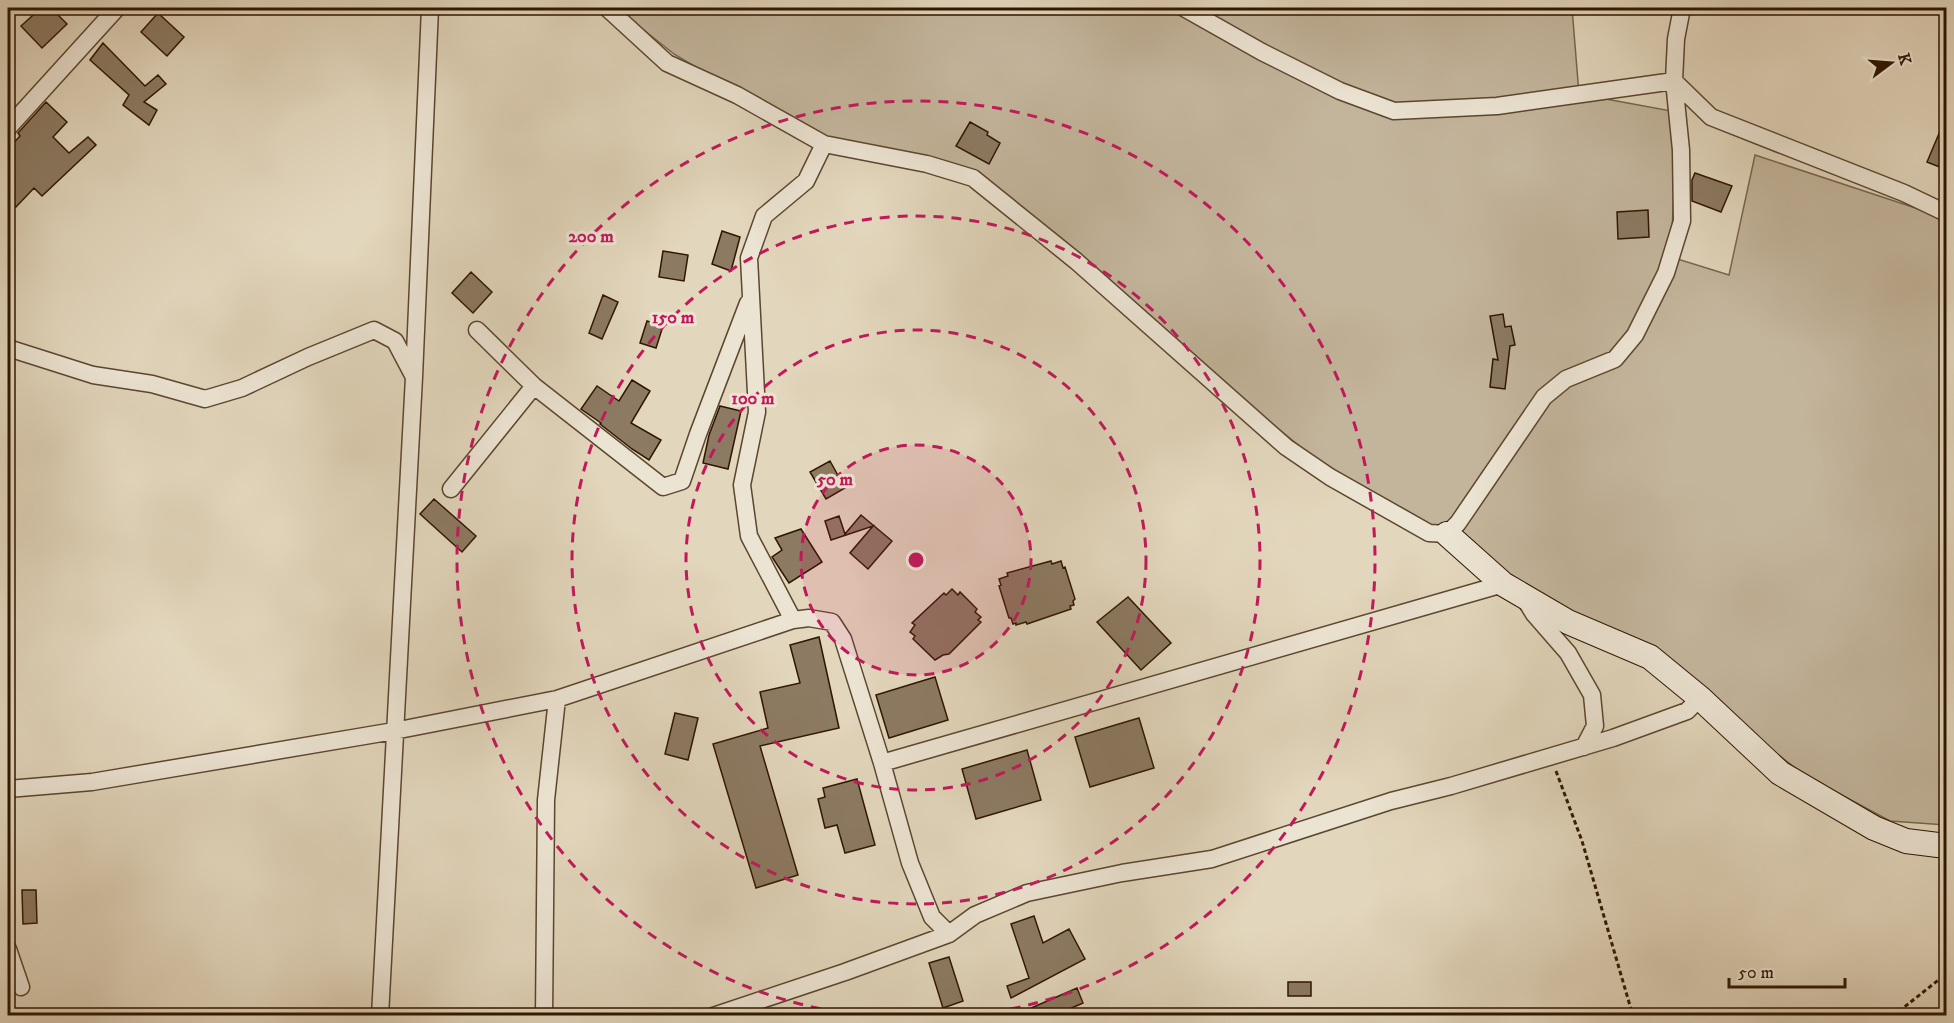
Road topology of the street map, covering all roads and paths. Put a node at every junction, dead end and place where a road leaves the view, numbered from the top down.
1 (117, 8) edge
2 (430, 8) edge
3 (607, 8) edge
4 (1184, 8) edge
5 (1682, 8) edge
6 (1674, 81) junction
7 (8, 128) edge
8 (824, 144) junction
9 (1947, 213) edge
10 (751, 297) junction
11 (477, 330) dead end
12 (8, 348) edge
13 (414, 377) junction
14 (534, 386) junction
15 (451, 489) dead end
16 (1447, 534) junction
17 (1512, 590) junction
18 (793, 620) junction
19 (1700, 698) junction
20 (557, 699) junction
21 (394, 731) junction
22 (1584, 747) junction
23 (1551, 757) junction
24 (882, 763) junction
25 (8, 789) edge
26 (1947, 846) edge
27 (949, 934) junction
28 (8, 949) edge
29 (1947, 974) edge
30 (21, 987) dead end
31 (380, 1016) edge
32 (544, 1016) edge
33 (713, 1016) edge
34 (1633, 1016) edge
35 (1893, 1016) edge

1 - 7 street
2 - 13 street
3 - 8 street
4 - 6 street
5 - 6 street
6 - 9 street
6 - 16 street
8 - 10 street
8 - 16 street
10 - 14 street
10 - 18 street
11 - 14 street
12 - 13 street
13 - 21 street
14 - 15 street
16 - 17 street
17 - 19 street
17 - 22 street
17 - 24 street
18 - 20 street
18 - 24 street
19 - 22 street
19 - 26 street
20 - 21 street
20 - 32 street
21 - 25 street
21 - 31 street
22 - 23 street
23 - 27 street
23 - 34 path
24 - 27 street
27 - 33 street
28 - 30 street
29 - 35 path

